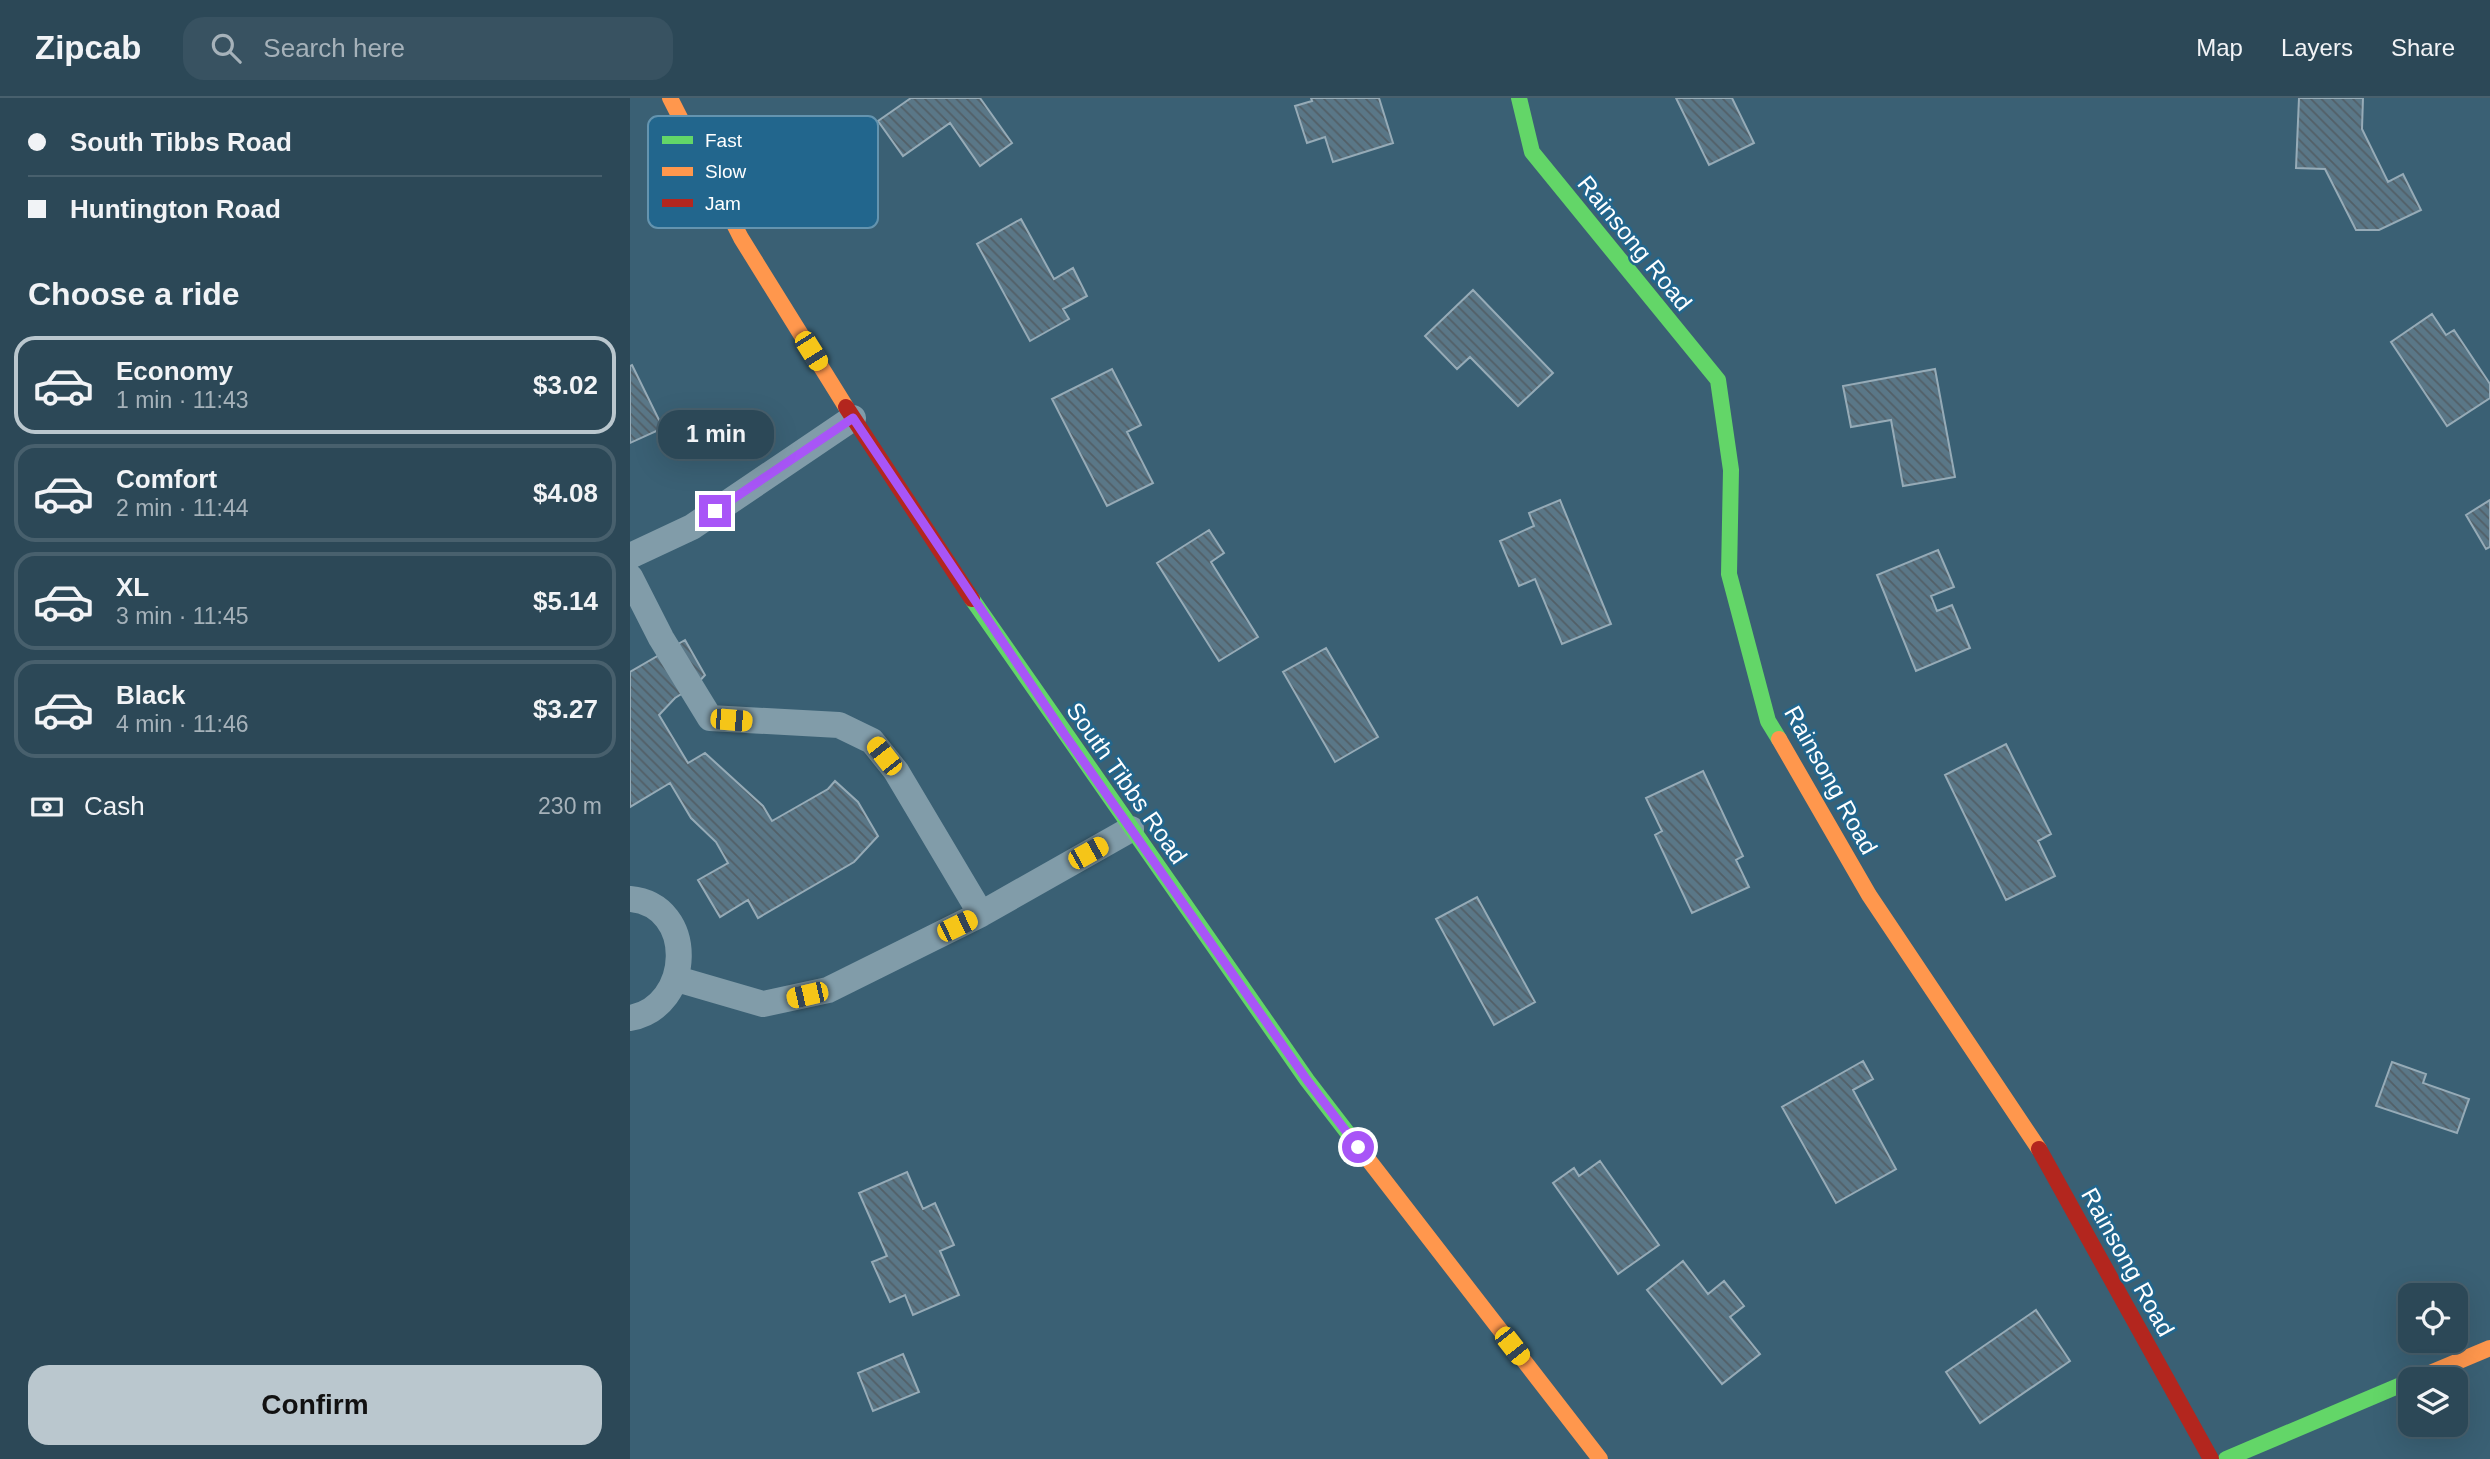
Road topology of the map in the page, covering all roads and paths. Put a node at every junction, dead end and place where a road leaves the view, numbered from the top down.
1 (670, 98) edge
2 (1519, 98) edge
3 (678, 116) edge
4 (736, 228) edge
5 (853, 418) junction
6 (630, 556) edge
7 (630, 577) edge
8 (1131, 829) junction
9 (630, 899) edge
10 (981, 914) junction
11 (677, 979) junction
12 (630, 1018) edge
13 (2490, 1348) edge
14 (2445, 1367) edge
15 (2398, 1386) edge
16 (1600, 1459) edge
17 (2211, 1459) edge
18 (2226, 1459) edge

1 - 3 street, South Tibbs Road
2 - 17 street, Rainsong Road
4 - 5 street, South Tibbs Road
5 - 6 street
5 - 8 street, South Tibbs Road
7 - 10 street
8 - 10 street
8 - 16 street, South Tibbs Road
9 - 11 street
10 - 11 street
11 - 12 street
13 - 14 street
15 - 18 street

